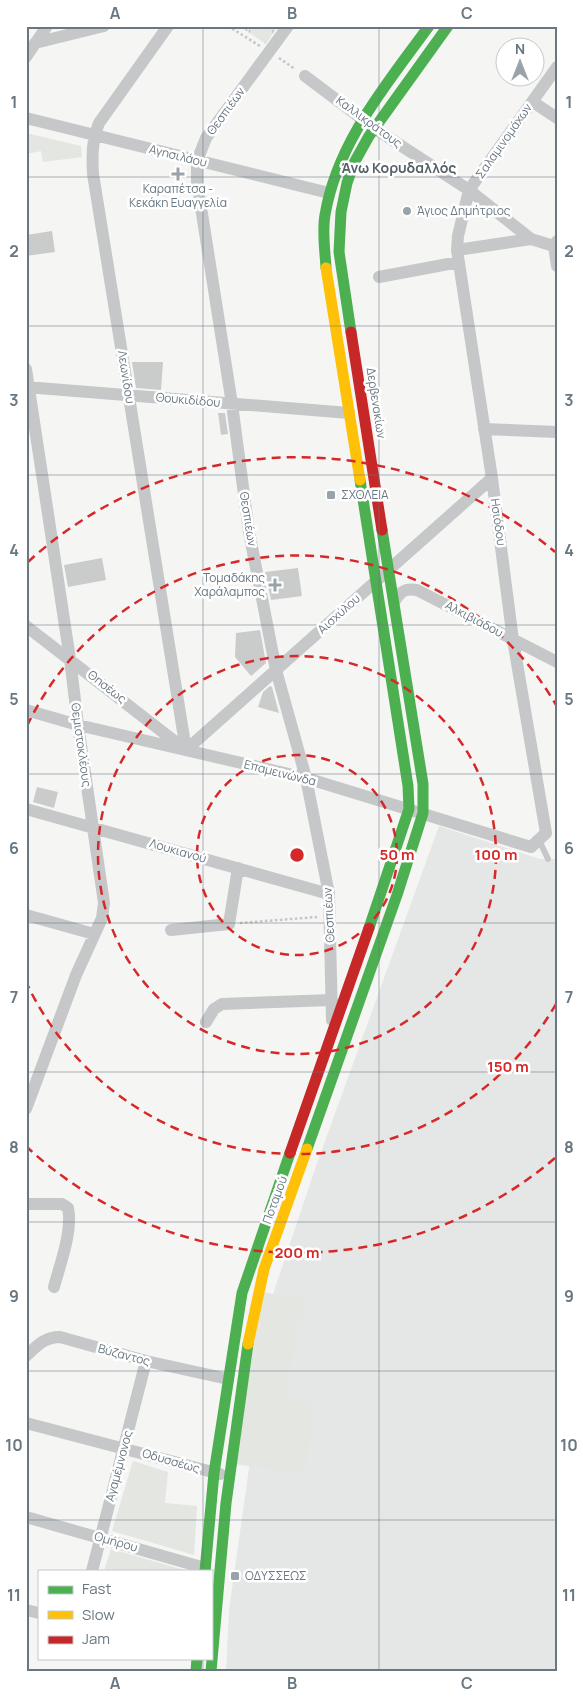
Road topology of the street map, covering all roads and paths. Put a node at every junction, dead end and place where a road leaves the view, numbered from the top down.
1 (47, 26) edge
2 (104, 26) edge
3 (168, 26) edge
4 (288, 26) edge
5 (430, 26) edge
6 (448, 26) edge
7 (35, 43) junction
8 (26, 57) edge
9 (557, 67) edge
10 (304, 76) dead end
11 (532, 102) junction
12 (26, 118) edge
13 (363, 118) junction
14 (557, 118) edge
15 (374, 128) junction
16 (94, 135) junction
17 (197, 160) junction
18 (469, 190) junction
19 (329, 193) junction
20 (531, 239) junction
21 (556, 244) edge
22 (458, 256) junction
23 (557, 266) edge
24 (379, 277) dead end
25 (26, 369) edge
26 (28, 387) edge
27 (129, 395) junction
28 (232, 404) junction
29 (349, 413) junction
30 (484, 429) junction
31 (557, 432) edge
32 (492, 478) junction
33 (388, 570) junction
34 (375, 582) junction
35 (394, 602) junction
36 (26, 626) edge
37 (513, 640) junction
38 (70, 659) junction
39 (557, 662) edge
40 (276, 670) junction
41 (26, 710) edge
42 (78, 725) junction
43 (186, 750) junction
44 (306, 778) junction
45 (26, 809) edge
46 (409, 809) junction
47 (423, 813) junction
48 (93, 827) junction
49 (535, 843) junction
50 (548, 860) dead end
51 (238, 868) junction
52 (329, 894) junction
53 (26, 914) edge
54 (330, 915) junction
55 (229, 924) junction
56 (171, 930) dead end
57 (94, 934) junction
58 (332, 1000) junction
59 (206, 1022) dead end
60 (331, 1036) junction
61 (26, 1109) edge
62 (26, 1204) edge
63 (54, 1287) dead end
64 (26, 1356) edge
65 (146, 1361) junction
66 (228, 1379) junction
67 (26, 1423) edge
68 (124, 1448) junction
69 (214, 1473) junction
70 (228, 1477) junction
71 (26, 1517) edge
72 (101, 1538) junction
73 (205, 1569) edge
74 (92, 1570) edge
75 (212, 1660) edge

1 - 7 street
2 - 7 street
3 - 16 street, Λεωνίδου
4 - 17 street, Θεσπιέων
5 - 13 street
6 - 15 street, Δερβενακίων
7 - 8 street
9 - 11 street, Σαλαμινομάχων
10 - 13 street, Καλλικράτους
11 - 14 street
11 - 18 street, Σαλαμινομάχων
12 - 16 street, Αγησιλάου
13 - 15 street, Καλλικράτους
13 - 19 street
15 - 18 street, Καλλικράτους
15 - 33 street, Δερβενακίων
16 - 17 street, Αγησιλάου
16 - 27 street, Λεωνίδου
17 - 19 street, Αγησιλάου
17 - 28 street, Θεσπιέων
18 - 20 street, Καλλικράτους
18 - 22 street, Ησιόδου
19 - 29 street
20 - 21 street
20 - 22 street
21 - 23 street
22 - 24 street
22 - 30 street, Ησιόδου
25 - 26 street, Θεμιστοκλέους
26 - 27 street, Θουκιδίδου
26 - 38 street, Θεμιστοκλέους
27 - 28 street, Θουκιδίδου
27 - 43 street, Λεωνίδου
28 - 29 street, Θουκιδίδου
28 - 40 street, Θεσπιέων
29 - 34 street
30 - 31 street
30 - 32 street, Ησιόδου
32 - 33 street, Αισχύλου
32 - 37 street, Ησιόδου
33 - 34 street, Αισχύλου
33 - 35 street, Δερβενακίων
34 - 40 street, Αισχύλου
34 - 46 street
35 - 37 street, Αλκιβιάδου
35 - 47 street, Δερβενακίων
36 - 38 street, Θησέως
37 - 39 street, Αλκιβιάδου
37 - 49 street, Ησιόδου
38 - 42 street, Θεμιστοκλέους
38 - 43 street, Θησέως
40 - 43 street, Αισχύλου
40 - 44 street, Θεσπιέων
41 - 42 street, Επαμεινώνδα
42 - 43 street, Επαμεινώνδα
42 - 48 street, Θεμιστοκλέους
43 - 44 street, Επαμεινώνδα
44 - 46 street, Επαμεινώνδα
44 - 52 street, Θεσπιέων
45 - 48 street, Λουκιανού
46 - 47 street, Επαμεινώνδα
46 - 60 street, Ποταμού
47 - 49 street, Επαμεινώνδα
47 - 70 street, Ποταμού
48 - 51 street, Λουκιανού
48 - 57 street, Θεμιστοκλέους
49 - 50 lane
51 - 52 street, Λουκιανού
51 - 55 street
52 - 54 street, Θεσπιέων
53 - 57 street
54 - 55 path
54 - 58 street, Θεσπιέων
55 - 56 street
57 - 61 street, Θεμιστοκλέους
58 - 59 street
58 - 60 street, Θεσπιέων
60 - 66 street, Ποταμού
62 - 63 street
64 - 65 street, Βύζαντος
65 - 66 street, Βύζαντος
65 - 68 street, Αγαμέμνονος
66 - 69 street, Ποταμού
67 - 68 street, Οδυσσέως
68 - 69 street, Οδυσσέως
68 - 72 street, Αγαμέμνονος
69 - 70 street, Οδυσσέως
69 - 73 street, Ποταμού
70 - 75 street, Ποταμού
71 - 72 street, Ομήρου
72 - 73 street, Ομήρου
72 - 74 street, Αγαμέμνονος

